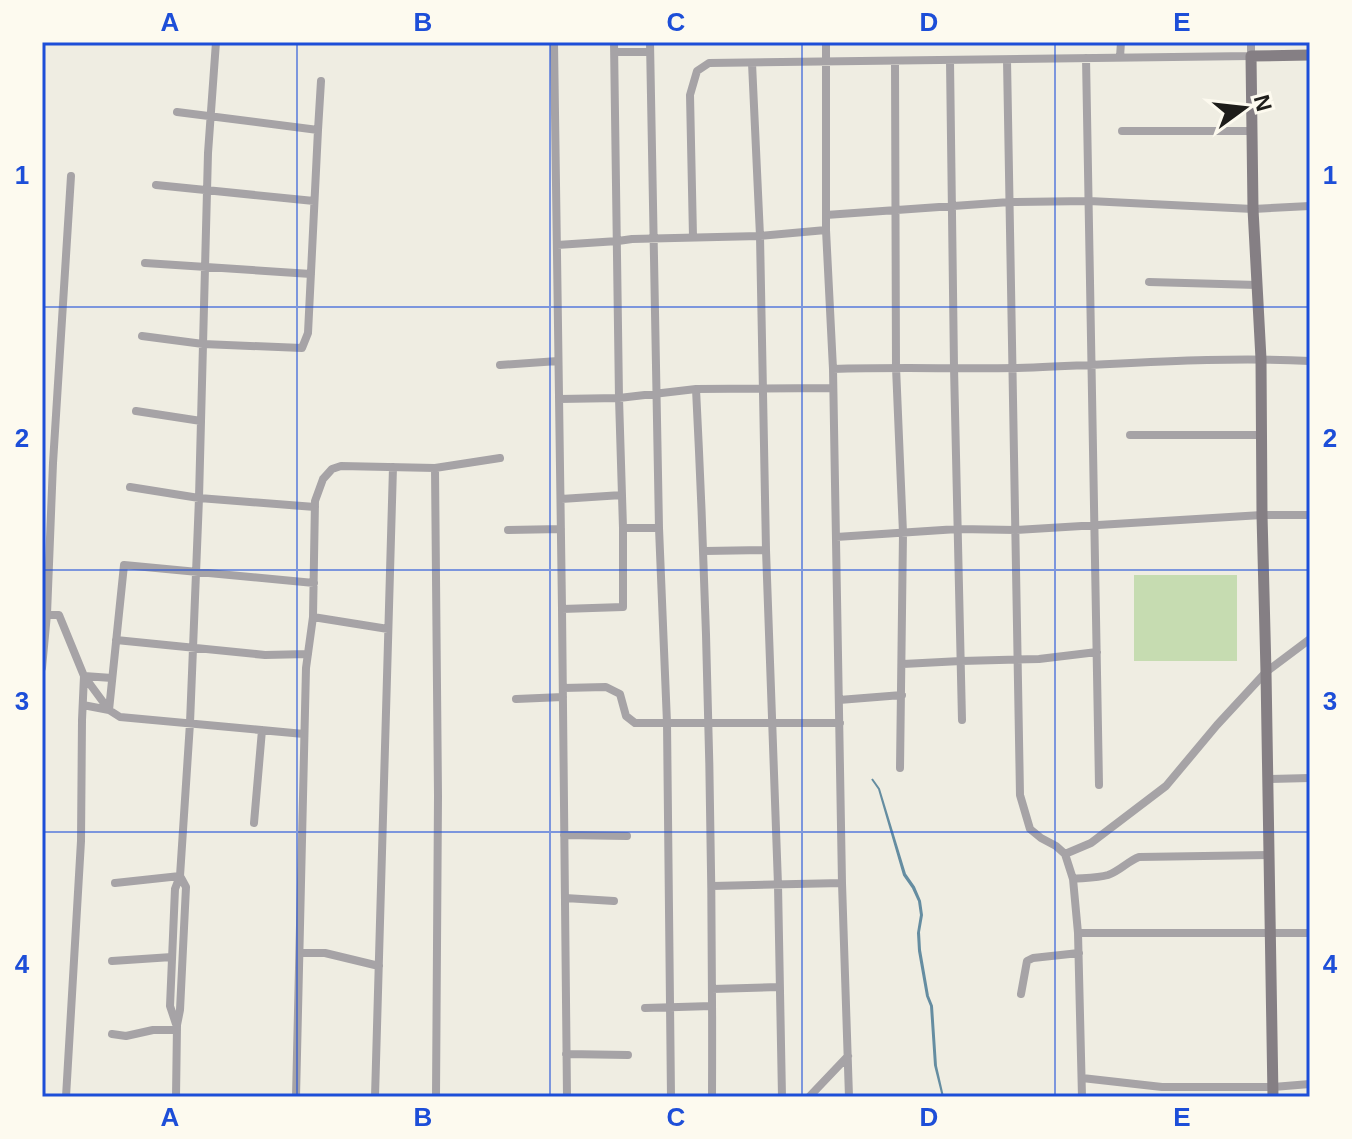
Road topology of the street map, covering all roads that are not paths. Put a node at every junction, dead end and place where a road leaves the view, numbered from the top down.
1 (216, 42) edge
2 (554, 42) edge
3 (614, 42) edge
4 (650, 42) edge
5 (826, 42) edge
6 (1121, 42) edge
7 (1251, 42) edge
8 (615, 52) junction
9 (650, 52) junction
10 (1310, 55) edge
11 (1251, 56) junction
12 (1120, 57) junction
13 (1086, 58) junction
14 (1007, 60) junction
15 (895, 61) junction
16 (950, 61) junction
17 (826, 62) junction
18 (752, 63) junction
19 (321, 81) dead end
20 (177, 112) dead end
21 (211, 117) junction
22 (318, 130) junction
23 (1122, 131) dead end
24 (1251, 131) junction
25 (71, 176) dead end
26 (156, 185) dead end
27 (207, 190) junction
28 (314, 201) junction
29 (1089, 201) junction
30 (1010, 202) junction
31 (953, 205) junction
32 (1310, 206) edge
33 (895, 209) junction
34 (1253, 209) junction
35 (826, 215) junction
36 (826, 230) junction
37 (760, 236) junction
38 (693, 237) junction
39 (653, 238) junction
40 (618, 241) junction
41 (557, 245) junction
42 (145, 263) dead end
43 (205, 268) junction
44 (311, 274) junction
45 (1149, 282) dead end
46 (1257, 285) junction
47 (142, 336) dead end
48 (203, 344) junction
49 (1261, 359) junction
50 (558, 361) junction
51 (1310, 361) edge
52 (500, 365) dead end
53 (1092, 365) junction
54 (896, 367) junction
55 (954, 367) junction
56 (1013, 368) junction
57 (833, 369) junction
58 (763, 387) junction
59 (833, 388) junction
60 (696, 389) junction
61 (656, 394) junction
62 (619, 398) junction
63 (559, 399) junction
64 (136, 411) dead end
65 (201, 421) junction
66 (1130, 435) dead end
67 (1262, 435) junction
68 (500, 458) dead end
69 (393, 467) junction
70 (435, 468) junction
71 (130, 487) dead end
72 (622, 495) junction
73 (199, 498) junction
74 (561, 499) junction
75 (315, 507) junction
76 (1262, 515) junction
77 (1310, 515) edge
78 (1095, 525) junction
79 (623, 528) junction
80 (659, 528) junction
81 (561, 529) junction
82 (958, 529) junction
83 (508, 530) dead end
84 (1016, 530) junction
85 (903, 533) junction
86 (836, 537) junction
87 (766, 550) junction
88 (705, 551) junction
89 (196, 572) junction
90 (314, 583) junction
91 (562, 609) junction
92 (44, 614) edge
93 (313, 617) junction
94 (388, 629) junction
95 (1310, 639) edge
96 (116, 640) junction
97 (193, 648) junction
98 (1097, 652) junction
99 (308, 654) junction
100 (1018, 659) junction
101 (961, 661) junction
102 (903, 664) junction
103 (42, 668) edge
104 (1266, 672) junction
105 (84, 676) junction
106 (112, 678) junction
107 (563, 693) junction
108 (902, 695) junction
109 (516, 699) dead end
110 (839, 700) junction
111 (83, 705) junction
112 (109, 710) junction
113 (962, 720) dead end
114 (190, 723) junction
115 (667, 723) junction
116 (708, 723) junction
117 (840, 723) junction
118 (772, 724) junction
119 (262, 730) junction
120 (304, 734) junction
121 (900, 768) dead end
122 (1310, 778) edge
123 (1268, 779) junction
124 (1099, 785) dead end
125 (254, 823) dead end
126 (564, 835) junction
127 (627, 836) dead end
128 (1065, 854) junction
129 (1269, 855) junction
130 (180, 876) junction
131 (1073, 879) junction
132 (115, 883) dead end
133 (842, 883) junction
134 (778, 885) junction
135 (712, 886) junction
136 (565, 898) junction
137 (614, 901) dead end
138 (1078, 933) junction
139 (1271, 933) junction
140 (1310, 933) edge
141 (300, 953) junction
142 (1079, 953) junction
143 (172, 957) junction
144 (112, 961) dead end
145 (379, 966) junction
146 (779, 987) junction
147 (712, 989) junction
148 (1021, 994) dead end
149 (712, 1006) junction
150 (670, 1007) junction
151 (645, 1008) dead end
152 (177, 1028) junction
153 (112, 1034) dead end
154 (566, 1054) junction
155 (628, 1055) dead end
156 (848, 1056) junction
157 (1082, 1078) junction
158 (1310, 1084) edge
159 (1273, 1092) edge
160 (66, 1097) edge
161 (176, 1097) edge
162 (296, 1097) edge
163 (375, 1097) edge
164 (436, 1097) edge
165 (567, 1097) edge
166 (671, 1097) edge
167 (712, 1097) edge
168 (782, 1097) edge
169 (809, 1097) edge
170 (849, 1097) edge
171 (1082, 1097) edge

1 - 21 street
2 - 41 street
3 - 8 street
4 - 9 street
5 - 17 street
6 - 12 street
7 - 11 street
8 - 9 street
8 - 40 street
9 - 39 street
10 - 11 street
11 - 12 street
11 - 24 street
12 - 13 street
13 - 14 street
13 - 29 street
14 - 16 street
14 - 30 street
15 - 16 street
15 - 17 street
15 - 33 street
16 - 31 street
17 - 18 street
17 - 35 street
18 - 37 street
18 - 38 street
19 - 22 street
20 - 21 street
21 - 22 street
21 - 27 street
22 - 28 street
23 - 24 street
24 - 34 street
25 - 92 street
26 - 27 street
27 - 28 street
27 - 43 street
28 - 44 street
29 - 30 street
29 - 34 street
29 - 53 street
30 - 31 street
30 - 56 street
31 - 33 street
31 - 55 street
32 - 34 street
33 - 35 street
33 - 54 street
34 - 46 street
35 - 36 street
36 - 37 street
36 - 57 street
37 - 38 street
37 - 58 street
38 - 39 street
39 - 40 street
39 - 61 street
40 - 41 street
40 - 62 street
41 - 50 street
42 - 43 street
43 - 44 street
43 - 48 street
44 - 48 street
45 - 46 street
46 - 49 street
47 - 48 street
48 - 65 street
49 - 51 street
49 - 53 street
49 - 67 street
50 - 52 street
50 - 63 street
53 - 56 street
53 - 78 street
54 - 55 street
54 - 57 street
54 - 85 street
55 - 56 street
55 - 82 street
56 - 84 street
57 - 59 street
58 - 59 street
58 - 60 street
58 - 87 street
59 - 86 street
60 - 61 street
60 - 88 street
61 - 62 street
61 - 80 street
62 - 63 street
62 - 72 street
63 - 74 street
64 - 65 street
65 - 73 street
66 - 67 street
67 - 76 street
68 - 70 street
69 - 70 street
69 - 75 street
69 - 94 street
70 - 164 street
71 - 73 street
72 - 74 street
72 - 79 street
73 - 75 street
73 - 89 street
74 - 81 street
75 - 90 street
76 - 77 street
76 - 78 street
76 - 104 street
78 - 84 street
78 - 98 street
79 - 80 street
79 - 91 street
80 - 115 street
81 - 83 street
81 - 91 street
82 - 84 street
82 - 85 street
82 - 101 street
84 - 100 street
85 - 86 street
85 - 102 street
86 - 110 street
87 - 88 street
87 - 118 street
88 - 116 street
89 - 90 street
89 - 96 street
89 - 97 street
90 - 93 street
91 - 107 street
92 - 103 street
92 - 105 street
93 - 94 street
93 - 99 street
94 - 145 street
95 - 104 street
96 - 97 street
96 - 106 street
97 - 99 street
97 - 114 street
98 - 100 street
98 - 124 street
99 - 120 street
100 - 101 street
100 - 128 street
101 - 102 street
101 - 113 street
102 - 108 street
104 - 123 street
104 - 128 street
105 - 106 street
105 - 111 street
105 - 112 street
106 - 112 street
107 - 109 street
107 - 115 street
107 - 126 street
108 - 110 street
108 - 121 street
110 - 117 street
111 - 112 street
111 - 160 street
112 - 114 street
114 - 119 street
114 - 130 street
115 - 116 street
115 - 150 street
116 - 118 street
116 - 135 street
117 - 118 street
117 - 133 street
118 - 134 street
119 - 120 street
119 - 125 street
120 - 141 street
122 - 123 street
123 - 129 street
126 - 127 street
126 - 136 street
128 - 131 street
129 - 131 street
129 - 139 street
130 - 132 street
130 - 143 street
130 - 152 street
131 - 138 street
133 - 134 street
133 - 156 street
134 - 135 street
134 - 146 street
135 - 147 street
136 - 137 street
136 - 154 street
138 - 139 street
138 - 142 street
139 - 140 street
139 - 159 street
141 - 145 street
141 - 162 street
142 - 148 street
142 - 157 street
143 - 144 street
143 - 152 street
145 - 163 street
146 - 147 street
146 - 168 street
147 - 149 street
149 - 150 street
149 - 167 street
150 - 151 street
150 - 166 street
152 - 153 street
152 - 161 street
154 - 155 street
154 - 165 street
156 - 169 street
156 - 170 street
157 - 159 street
157 - 171 street
158 - 159 street

